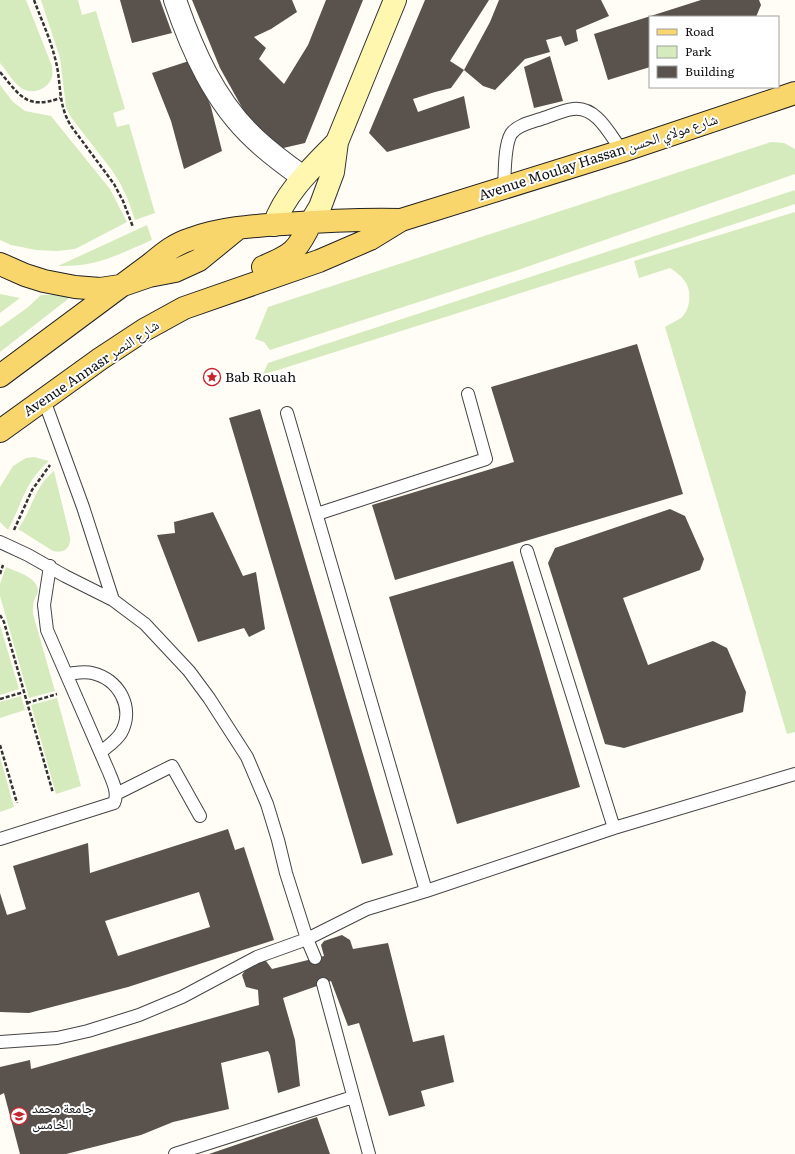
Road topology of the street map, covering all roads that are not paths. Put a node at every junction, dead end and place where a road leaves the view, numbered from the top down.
1 (175, 0) edge
2 (395, 0) edge
3 (795, 93) edge
4 (338, 142) junction
5 (622, 151) junction
6 (303, 177) junction
7 (504, 188) junction
8 (401, 220) junction
9 (311, 222) junction
10 (274, 225) junction
11 (0, 264) edge
12 (120, 286) junction
13 (184, 308) joint
14 (100, 359) junction
15 (0, 376) edge
16 (468, 394) dead end
17 (44, 400) junction
18 (287, 413) dead end
19 (0, 431) edge
20 (317, 514) junction
21 (0, 542) edge
22 (527, 551) dead end
23 (50, 566) junction
24 (113, 600) junction
25 (67, 674) junction
26 (100, 752) junction
27 (795, 774) edge
28 (116, 794) junction
29 (200, 816) dead end
30 (614, 828) junction
31 (0, 839) edge
32 (426, 891) junction
33 (307, 939) junction
34 (315, 958) dead end
35 (323, 984) dead end
36 (0, 1042) edge
37 (353, 1097) junction
38 (175, 1154) edge
39 (369, 1154) edge

1 - 6 street
2 - 4 street
3 - 5 main road, Avenue Moulay Hassan شارع مولاي الحسن
4 - 6 street
4 - 9 street
5 - 7 main road, Avenue Moulay Hassan شارع مولاي الحسن
5 - 7 lane
6 - 10 street
7 - 8 main road, Avenue Moulay Hassan شارع مولاي الحسن
8 - 9 main road, Avenue Moulay Hassan شارع مولاي الحسن
8 - 13 main road, Avenue Moulay Hassan شارع مولاي الحسن
9 - 10 main road
9 - 14 main road
10 - 12 main road
11 - 12 main road
12 - 15 main road
13 - 14 main road, Avenue Annasr شارع النصر
14 - 17 main road, Avenue Annasr شارع النصر
16 - 20 lane
17 - 19 main road, Avenue Annasr شارع النصر
17 - 24 lane
18 - 20 lane
20 - 32 lane
21 - 23 lane
22 - 30 lane
23 - 24 lane
23 - 25 lane
24 - 33 lane
25 - 26 lane
25 - 26 lane
26 - 28 lane
27 - 30 lane
28 - 29 lane
28 - 31 lane
30 - 32 lane
32 - 33 lane
33 - 34 lane
33 - 36 lane
35 - 37 lane
37 - 38 lane
37 - 39 lane

